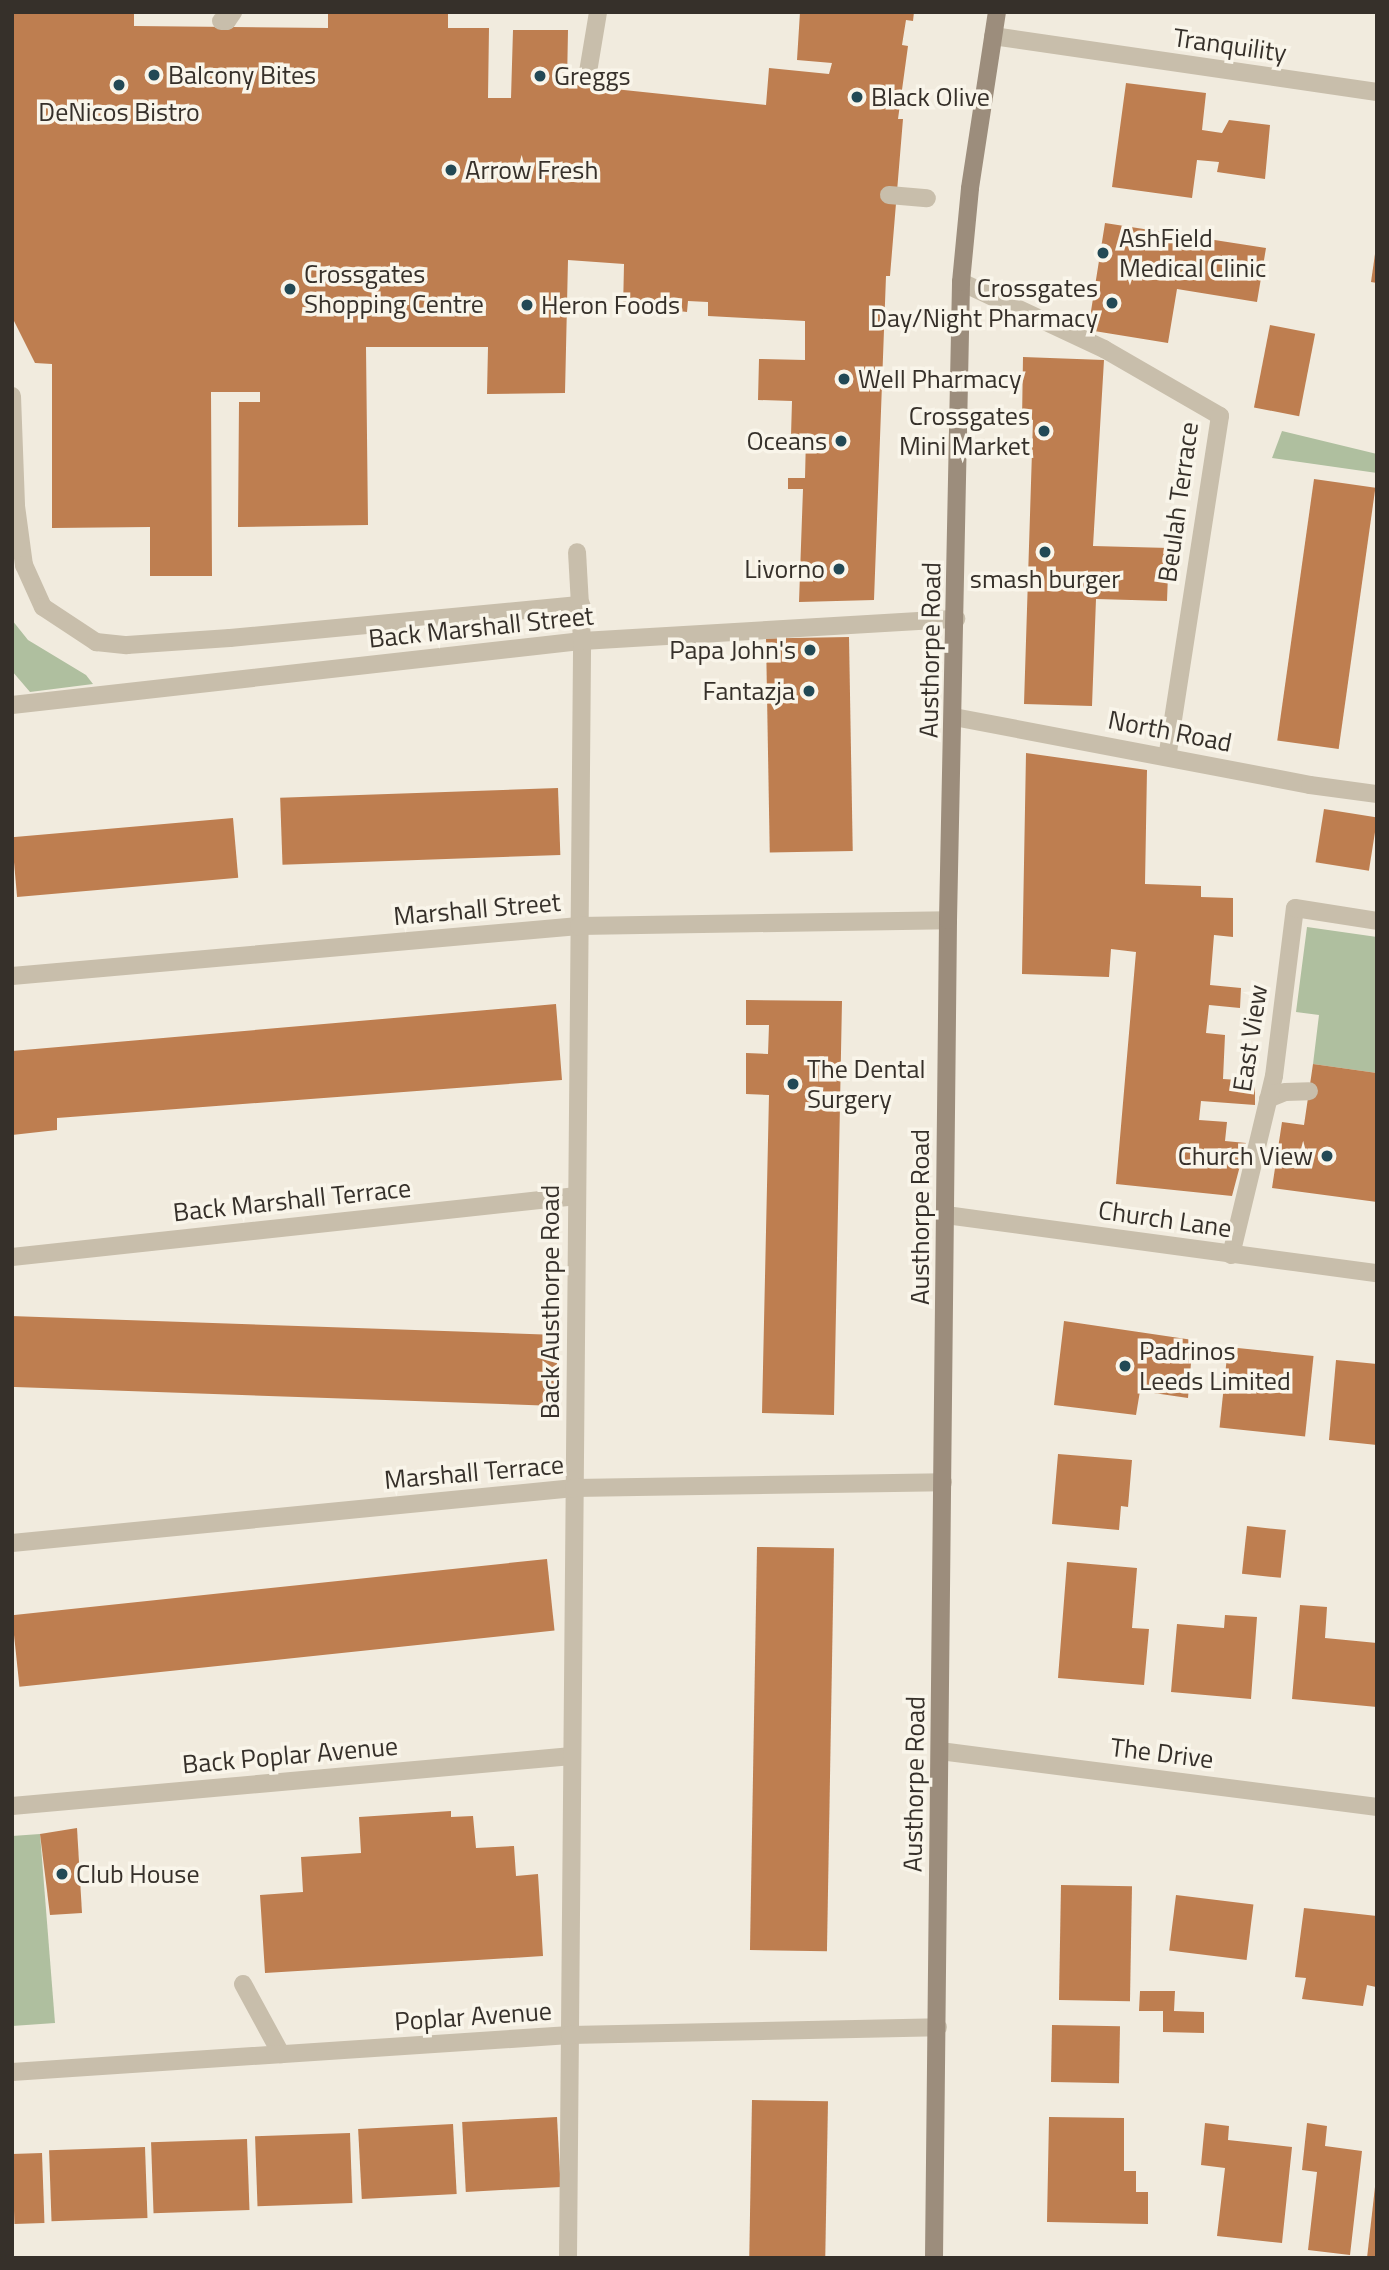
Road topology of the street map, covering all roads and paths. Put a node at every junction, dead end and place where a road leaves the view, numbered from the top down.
1 (598, 12) edge
2 (997, 12) edge
3 (993, 36) junction
4 (587, 78) dead end
5 (1377, 92) edge
6 (889, 195) dead end
7 (927, 198) dead end
8 (961, 282) junction
9 (12, 396) edge
10 (577, 552) dead end
11 (581, 605) junction
12 (956, 619) junction
13 (582, 641) junction
14 (13, 704) edge
15 (954, 717) junction
16 (1167, 758) junction
17 (1377, 794) edge
18 (948, 920) junction
19 (1377, 921) edge
20 (579, 926) junction
21 (12, 976) edge
22 (1309, 1091) dead end
23 (1268, 1099) junction
24 (577, 1196) junction
25 (946, 1215) junction
26 (1231, 1255) junction
27 (12, 1257) edge
28 (1377, 1273) edge
29 (943, 1482) junction
30 (574, 1488) junction
31 (12, 1543) edge
32 (940, 1751) junction
33 (572, 1756) junction
34 (12, 1806) edge
35 (1377, 1807) edge
36 (243, 1984) dead end
37 (938, 2027) junction
38 (570, 2035) junction
39 (281, 2054) junction
40 (12, 2072) edge
41 (568, 2258) edge
42 (934, 2258) edge

1 - 4 street
2 - 3 street, Austhorpe Road
3 - 5 street, Tranquility
3 - 8 street, Austhorpe Road
6 - 7 street
8 - 12 street, Austhorpe Road
8 - 16 street, Beulah Terrace
9 - 11 street
10 - 11 street, Back Austhorpe Road
11 - 13 street, Back Austhorpe Road
12 - 13 street, Back Marshall Street
12 - 15 street, Austhorpe Road
13 - 14 street, Back Marshall Street
13 - 20 street, Back Austhorpe Road
15 - 16 street, North Road
15 - 18 street, Austhorpe Road
16 - 17 street, North Road
18 - 20 street, Marshall Street
18 - 25 street, Austhorpe Road
19 - 23 street, East View
20 - 21 street, Marshall Street
20 - 24 street, Back Austhorpe Road
22 - 23 street
23 - 26 street, East View
24 - 27 street, Back Marshall Terrace
24 - 30 street, Back Austhorpe Road
25 - 26 street, Church Lane
25 - 29 street, Austhorpe Road
26 - 28 street, Church Lane
29 - 30 street, Marshall Terrace
29 - 32 street, Austhorpe Road
30 - 31 street, Marshall Terrace
30 - 33 street, Back Austhorpe Road
32 - 35 street, The Drive
32 - 37 street, Austhorpe Road
33 - 34 street, Back Poplar Avenue
33 - 38 street, Back Austhorpe Road
36 - 39 street
37 - 38 street, Poplar Avenue
37 - 42 street, Austhorpe Road
38 - 39 street, Poplar Avenue
38 - 41 street, Back Austhorpe Road
39 - 40 street, Poplar Avenue

